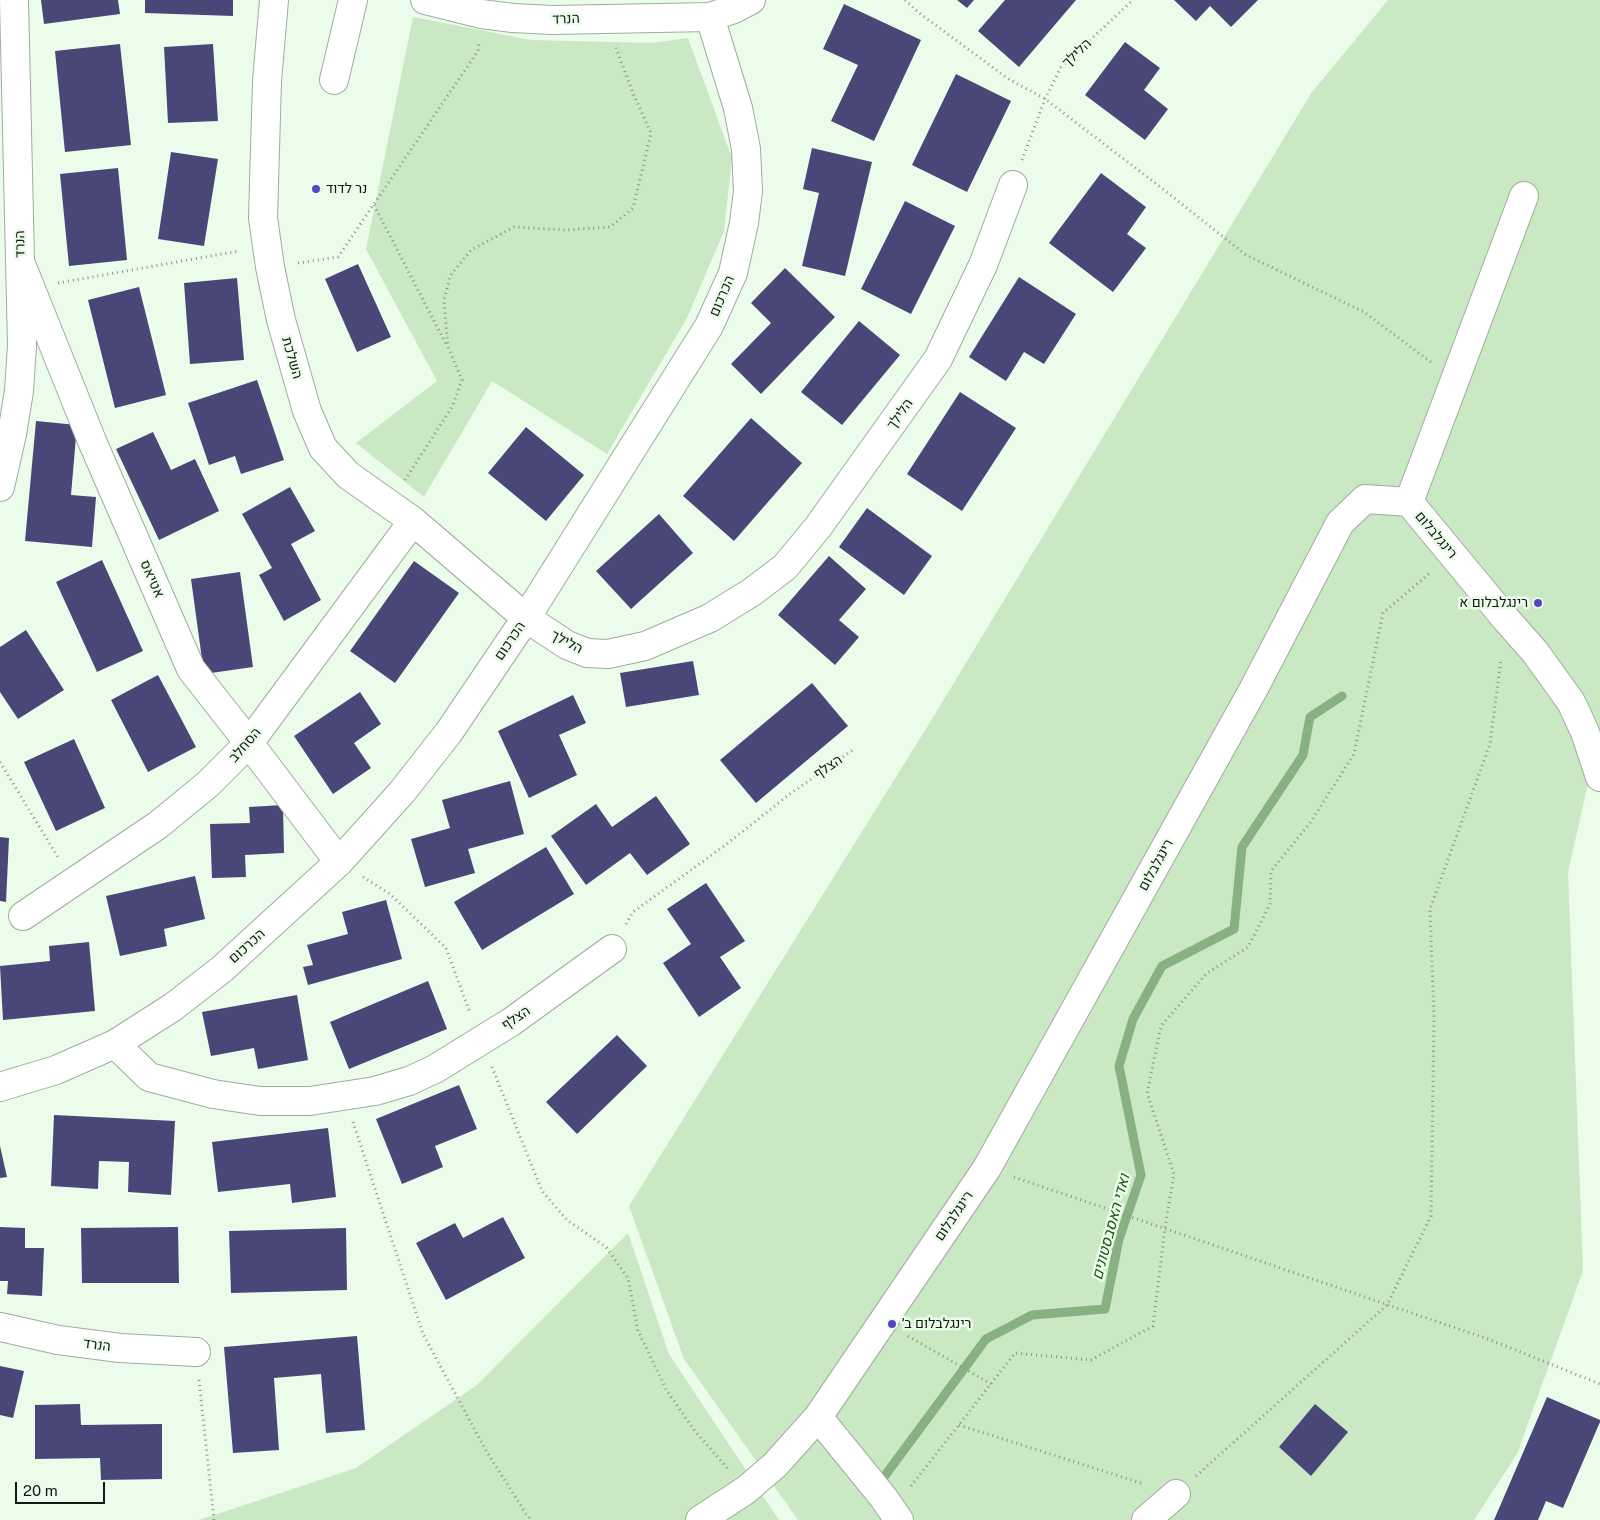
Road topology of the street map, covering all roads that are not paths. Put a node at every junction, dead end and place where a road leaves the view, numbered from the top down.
1 (14, 0) edge
2 (274, 0) edge
3 (353, 0) edge
4 (425, 0) edge
5 (751, 0) edge
6 (600, 9) edge
7 (710, 17) junction
8 (334, 80) dead end
9 (1013, 185) road end
10 (1524, 196) dead end
11 (26, 276) junction
12 (0, 487) edge
13 (1409, 502) junction
14 (413, 521) junction
15 (526, 618) junction
16 (250, 743) junction
17 (1600, 777) edge
18 (339, 862) junction
19 (23, 916) dead end
20 (612, 949) road end
21 (115, 1044) junction
22 (0, 1088) edge
23 (0, 1326) edge
24 (196, 1352) road end
25 (818, 1416) junction
26 (1176, 1494) road end
27 (896, 1515) edge
28 (700, 1520) edge
29 (1146, 1520) edge

1 - 11 street, הנרד
2 - 14 street, השלכת
3 - 8 street
4 - 6 street, הנרד
5 - 7 street, הנרד
6 - 7 street, הנרד
7 - 15 street, הכרכום
9 - 15 street, הלילך
10 - 13 street
11 - 12 street, הנרד
11 - 16 street, אטיאס
13 - 17 street, רינגלבלום
13 - 25 street, רינגלבלום
14 - 15 street, השלכת
14 - 16 street, הסחלב
15 - 18 street, הכרכום
16 - 18 street, אטיאס
16 - 19 street, הסחלב
18 - 21 street, הכרכום
20 - 21 street, הצלף
21 - 22 street, הכרכום
23 - 24 street, הנרד
25 - 27 street
25 - 28 street, רינגלבלום
26 - 29 street

